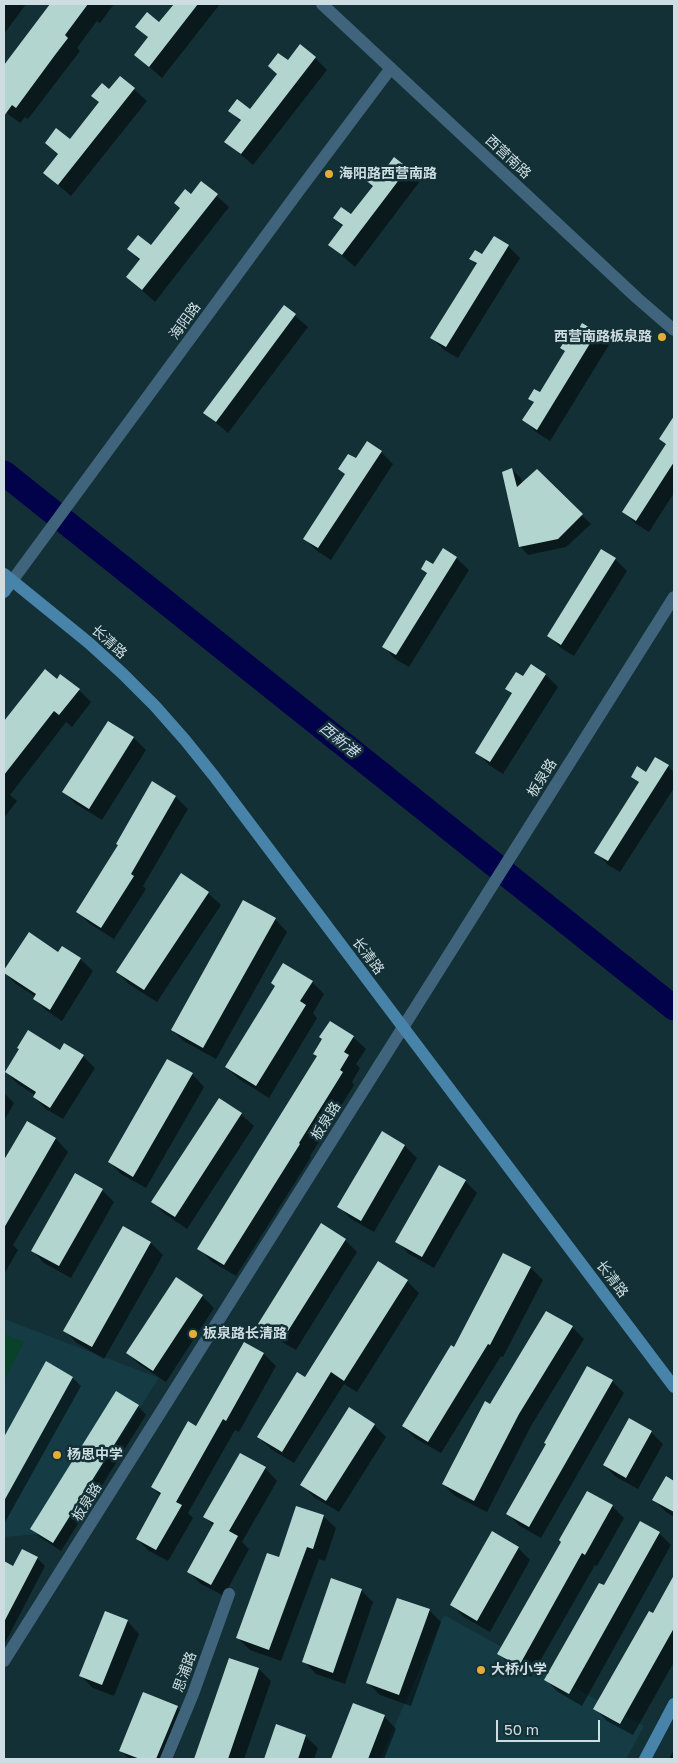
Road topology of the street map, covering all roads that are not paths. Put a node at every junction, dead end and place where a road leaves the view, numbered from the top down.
1 (322, 4) edge
2 (392, 68) junction
3 (674, 330) edge
4 (8, 578) edge
5 (4, 592) edge
6 (674, 597) edge
7 (403, 1027) junction
8 (674, 1387) edge
9 (229, 1594) dead end
10 (4, 1661) edge
11 (674, 1704) edge
12 (166, 1759) edge
13 (645, 1759) edge

1 - 2 street, 西营南路
2 - 3 street, 西营南路
2 - 4 street, 海阳路
4 - 5 main road, 海阳路
4 - 7 main road, 长清路
6 - 7 street, 板泉路
7 - 8 main road, 长清路
7 - 10 street, 板泉路
9 - 12 street, 思浦路
11 - 13 main road

